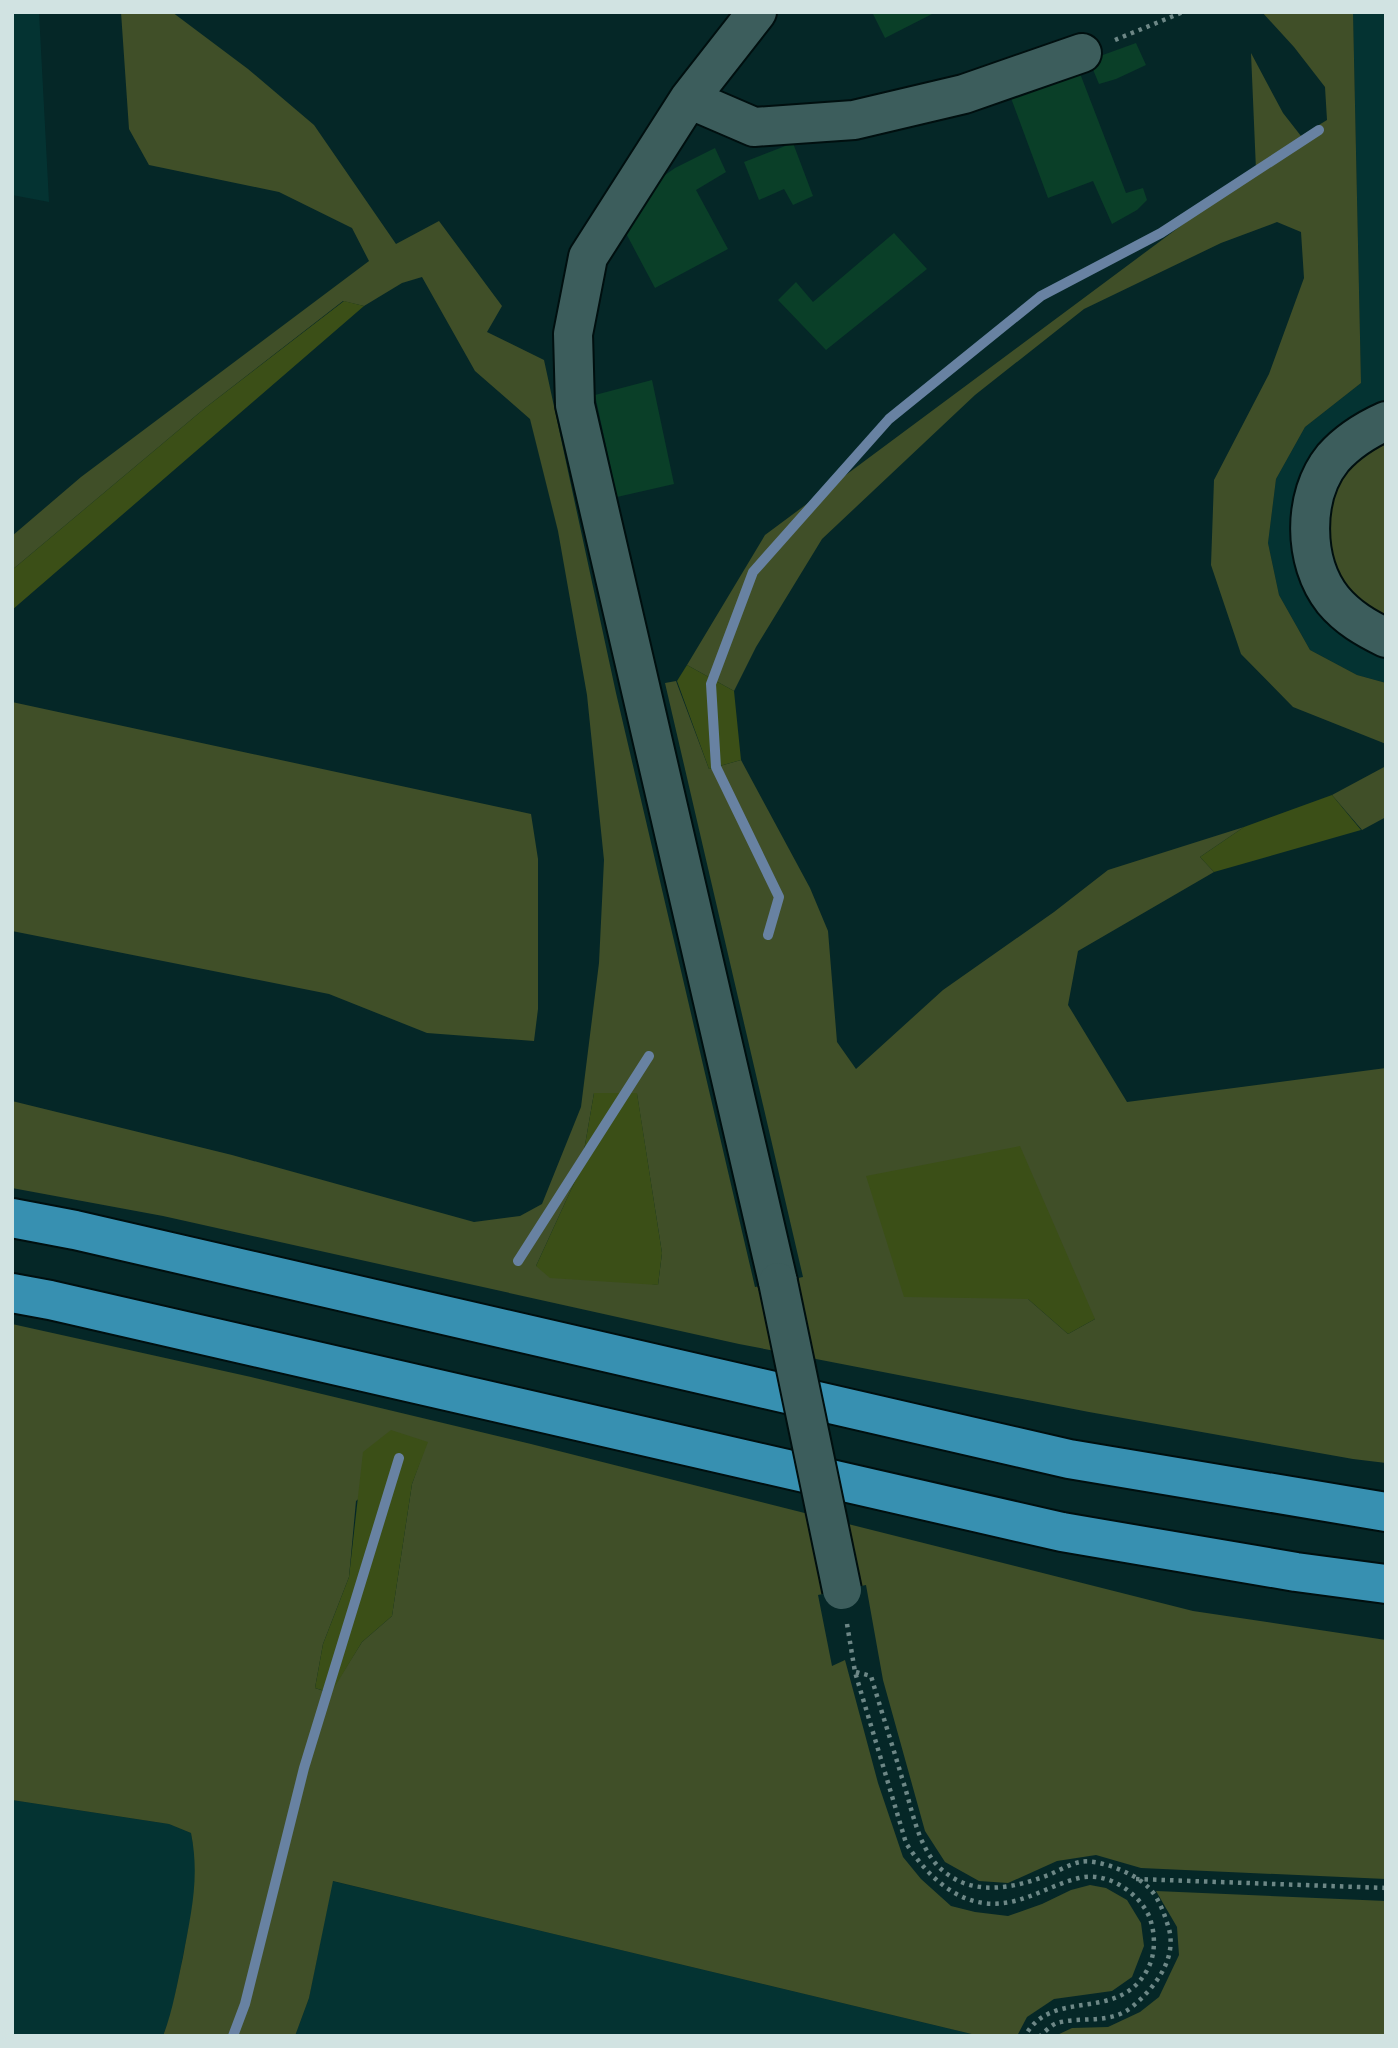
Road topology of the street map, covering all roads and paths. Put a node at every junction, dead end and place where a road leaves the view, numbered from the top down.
1 (757, 12) edge
2 (1183, 12) edge
3 (1082, 53) joint
4 (689, 99) junction
5 (1386, 421) edge
6 (1386, 638) edge
7 (12, 1218) edge
8 (12, 1293) edge
9 (1386, 1512) edge
10 (1296, 1572) junction
11 (1386, 1584) edge
12 (842, 1590) joint
13 (1386, 1596) edge
14 (855, 1672) junction
15 (1135, 1878) junction
16 (1386, 1888) edge
17 (1025, 2036) edge
18 (1040, 2036) edge

1 - 4 street
2 - 3 path
3 - 4 street
4 - 12 street, bridge
5 - 6 street
7 - 9 highway
8 - 10 highway
10 - 11 highway
10 - 13 highway
12 - 14 path
14 - 15 path
14 - 17 path
15 - 16 path
15 - 18 path

